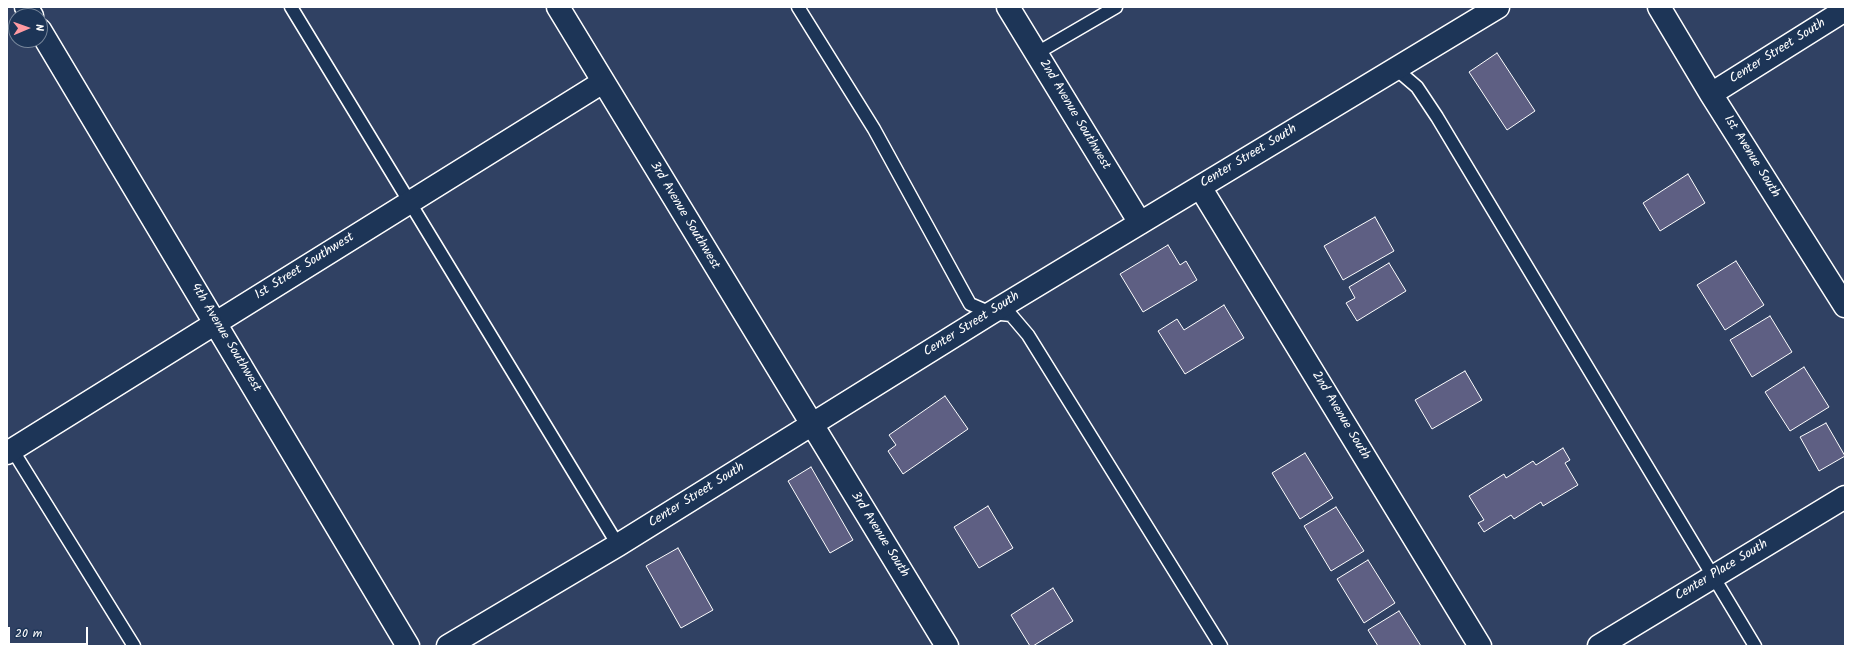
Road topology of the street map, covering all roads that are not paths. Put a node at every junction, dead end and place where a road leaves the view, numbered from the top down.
1 (291, 7) edge
2 (558, 7) edge
3 (798, 7) edge
4 (1008, 7) edge
5 (1116, 7) edge
6 (1498, 7) edge
7 (1659, 7) edge
8 (1845, 10) edge
9 (48, 43) edge
10 (1037, 53) junction
11 (1396, 69) junction
12 (603, 82) junction
13 (1711, 94) junction
14 (1200, 187) junction
15 (409, 202) junction
16 (1140, 223) junction
17 (1845, 306) edge
18 (991, 313) junction
19 (216, 322) junction
20 (811, 424) junction
21 (9, 448) edge
22 (1845, 497) edge
23 (618, 545) junction
24 (1714, 576) junction
25 (134, 646) edge
26 (408, 646) edge
27 (448, 646) edge
28 (947, 646) edge
29 (1221, 646) edge
30 (1480, 646) edge
31 (1599, 646) edge
32 (1755, 646) edge

1 - 15 lane
2 - 12 street, 3rd Avenue Southwest
3 - 18 lane
4 - 10 street, 2nd Avenue Southwest
5 - 10 lane
6 - 11 street, Center Street South
7 - 13 street, 1st Avenue South
8 - 13 street, Center Street South
9 - 19 street, 4th Avenue Southwest
10 - 16 street, 2nd Avenue Southwest
11 - 14 street, Center Street South
11 - 24 lane
12 - 15 street, 1st Street Southwest
12 - 20 street, 3rd Avenue Southwest
13 - 17 street, 1st Avenue South
14 - 16 street, Center Street South
14 - 30 street, 2nd Avenue South
15 - 19 street, 1st Street Southwest
15 - 23 lane
16 - 18 street, Center Street South
18 - 20 street, Center Street South
18 - 29 lane
19 - 21 street, 1st Street Southwest
19 - 26 street, 4th Avenue Southwest
20 - 23 street, Center Street South
20 - 28 street, 3rd Avenue South
21 - 25 lane
22 - 24 street, Center Place South
23 - 27 street, Center Street South
24 - 31 street, Center Place South
24 - 32 lane

